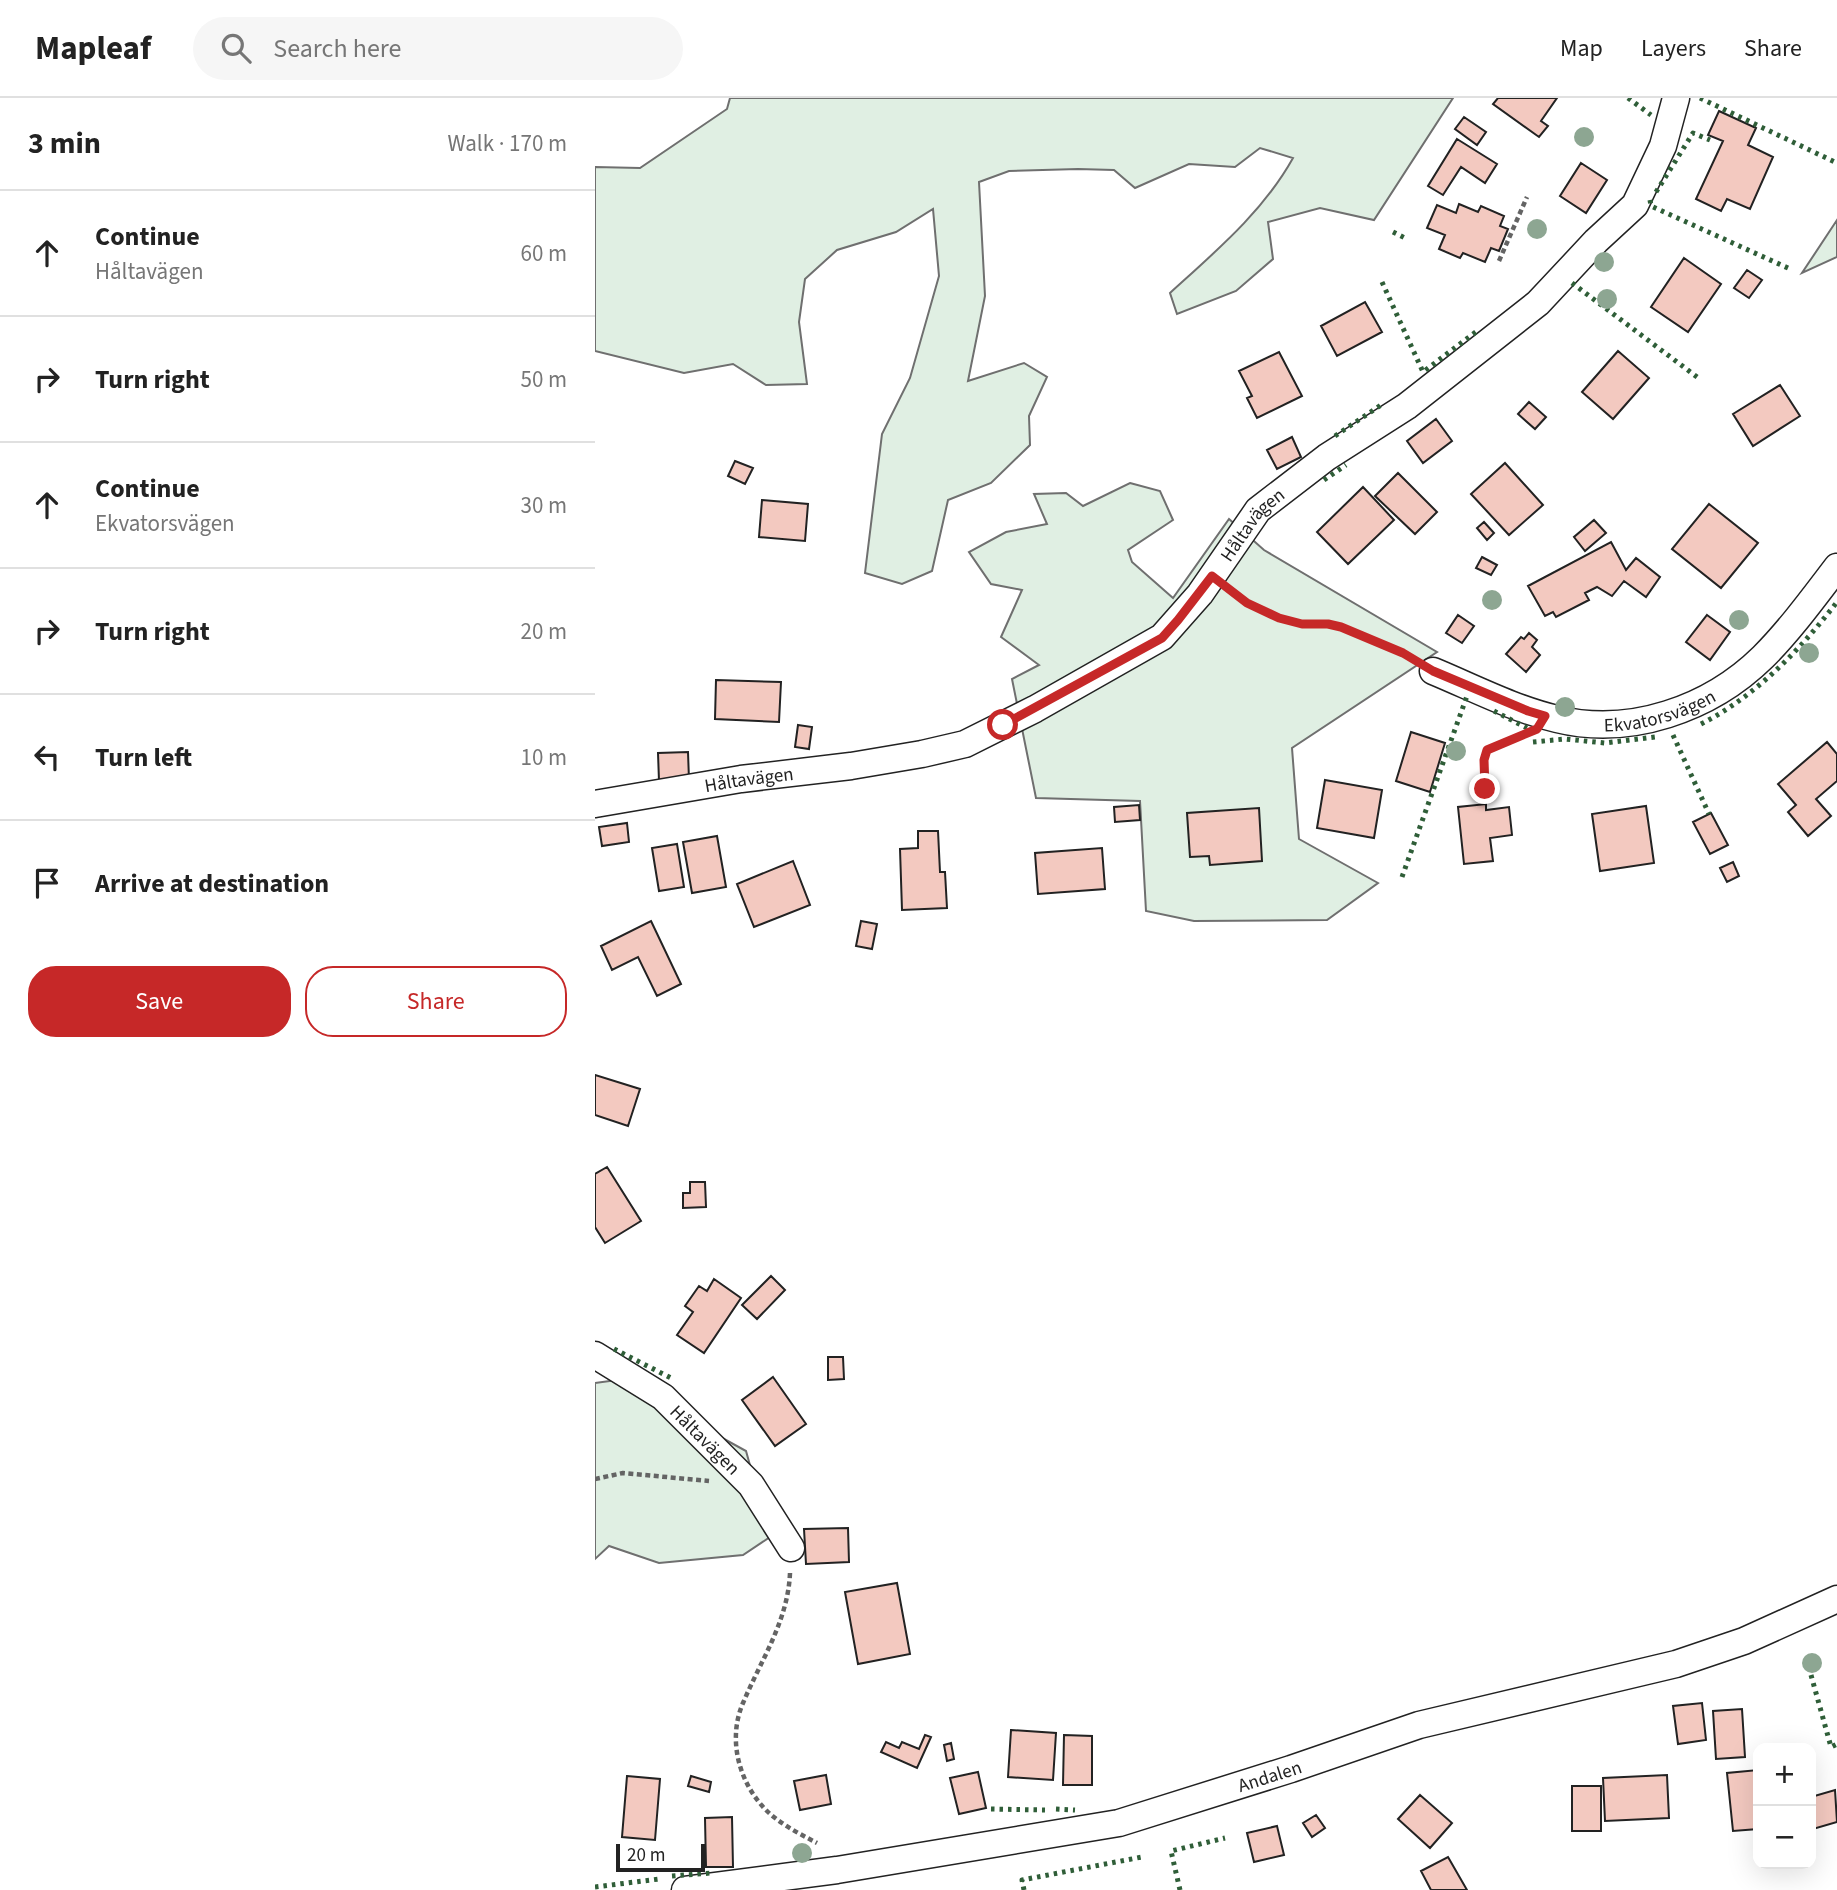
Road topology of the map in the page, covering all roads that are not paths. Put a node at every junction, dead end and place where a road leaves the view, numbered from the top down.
1 (1676, 98) edge
2 (1837, 567) edge
3 (1433, 671) road end
4 (595, 804) edge
5 (595, 1355) edge
6 (791, 1548) road end
7 (1837, 1600) edge
8 (685, 1890) edge

1 - 4 street, Håltavägen
2 - 3 street, Ekvatorsvägen
5 - 6 street, Håltavägen
7 - 8 street, Andalen

